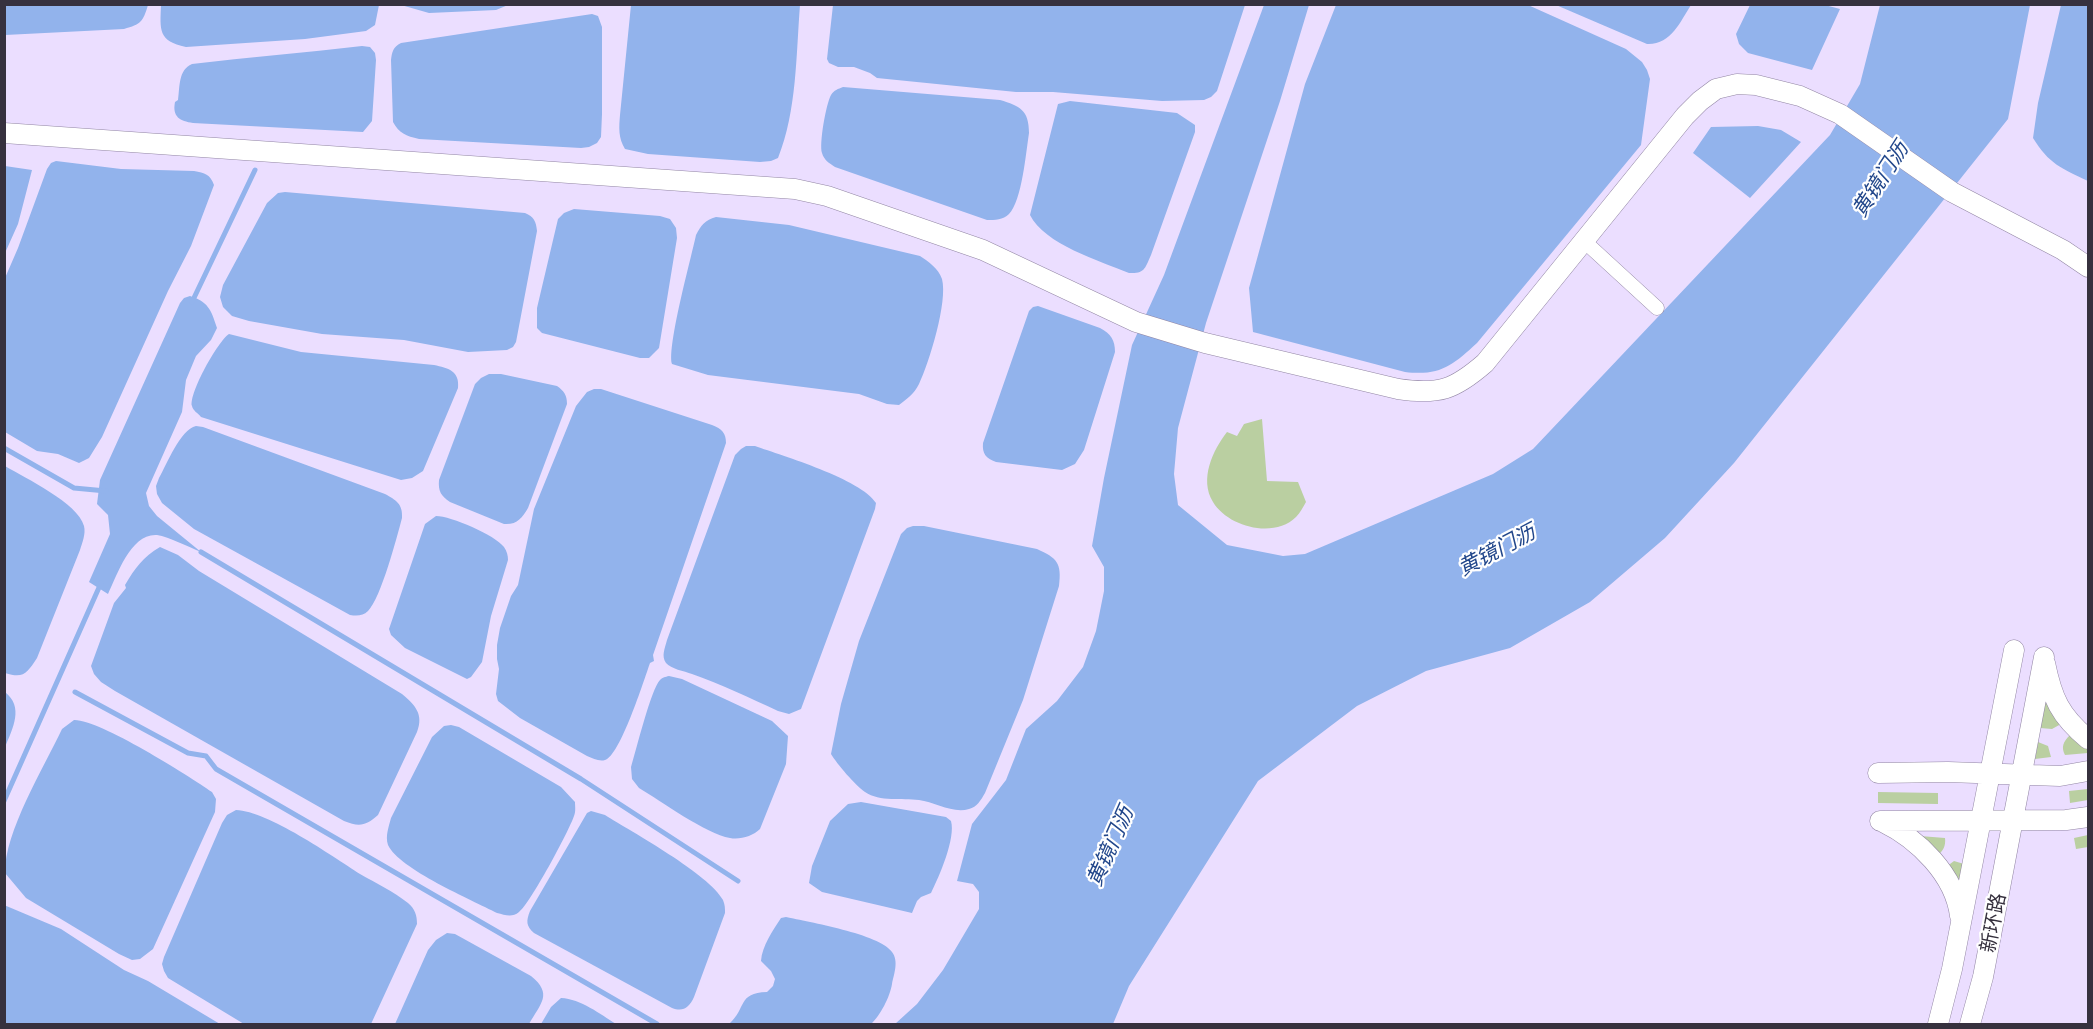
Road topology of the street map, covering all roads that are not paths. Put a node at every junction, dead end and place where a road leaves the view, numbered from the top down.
1 (4, 133) edge
2 (1584, 241) junction
3 (2088, 267) edge
4 (1657, 308) dead end
5 (2014, 650) dead end
6 (2088, 738) edge
7 (2088, 771) edge
8 (1878, 773) dead end
9 (1990, 773) junction
10 (2022, 774) junction
11 (2088, 817) edge
12 (1981, 820) junction
13 (2013, 820) junction
14 (1960, 924) junction
15 (1938, 1024) edge
16 (1970, 1024) edge

1 - 2 street
2 - 3 street
2 - 4 street
5 - 9 street, 新环路
6 - 10 street, 新环路
7 - 10 street
8 - 9 street
9 - 10 street
9 - 12 street, 新环路
10 - 13 street, 新环路
11 - 13 street
12 - 13 street
12 - 14 street, 新环路
12 - 14 street
13 - 16 street, 新环路
14 - 15 street, 新环路

